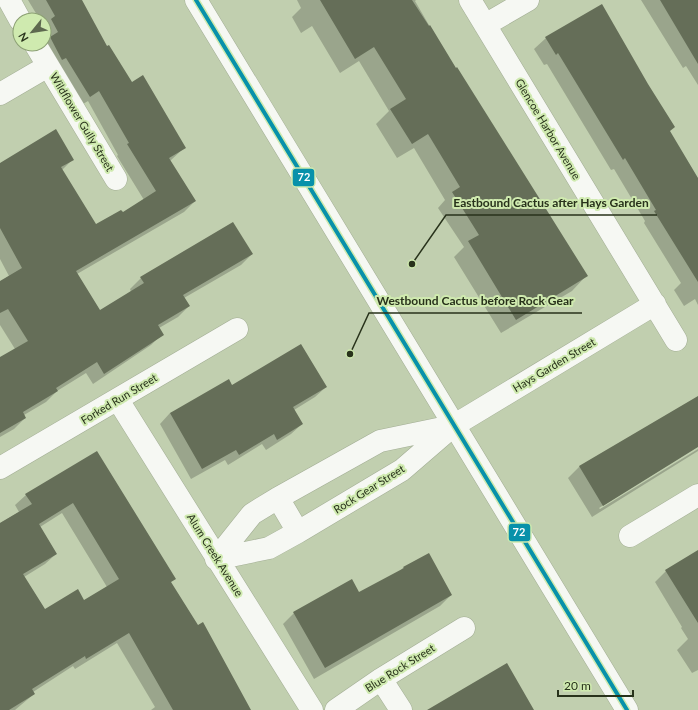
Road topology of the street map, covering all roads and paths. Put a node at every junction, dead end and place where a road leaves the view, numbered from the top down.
1 (9, 0) edge
2 (196, 0) edge
3 (470, 0) edge
4 (528, 0) edge
5 (16, 12) edge
6 (485, 25) junction
7 (40, 52) edge
8 (48, 66) junction
9 (0, 94) edge
10 (116, 179) dead end
11 (655, 304) junction
12 (237, 329) dead end
13 (676, 340) dead end
14 (118, 400) junction
15 (453, 426) junction
16 (0, 468) edge
17 (698, 495) edge
18 (278, 498) junction
19 (298, 532) junction
20 (630, 536) dead end
21 (216, 559) junction
22 (464, 628) dead end
23 (381, 678) junction
24 (312, 710) edge
25 (336, 710) edge
26 (401, 710) edge
27 (627, 710) edge

1 - 5 street
2 - 15 street
3 - 6 street, Glencoe Harbor Avenue
4 - 6 street
6 - 11 street, Glencoe Harbor Avenue
7 - 8 street, Wildflower Gully Street
8 - 9 street, Wildflower Gully Street
8 - 10 street, Wildflower Gully Street
11 - 13 street, Glencoe Harbor Avenue
11 - 15 street, Hays Garden Street
12 - 14 street, Forked Run Street
14 - 16 street, Forked Run Street
14 - 21 street, Alum Creek Avenue
15 - 18 street
15 - 19 street, Rock Gear Street
15 - 27 street
17 - 20 street
18 - 19 street
18 - 21 street
19 - 21 street, Rock Gear Street
21 - 24 street, Alum Creek Avenue
22 - 23 street, Blue Rock Street
23 - 25 street, Blue Rock Street
23 - 26 street

